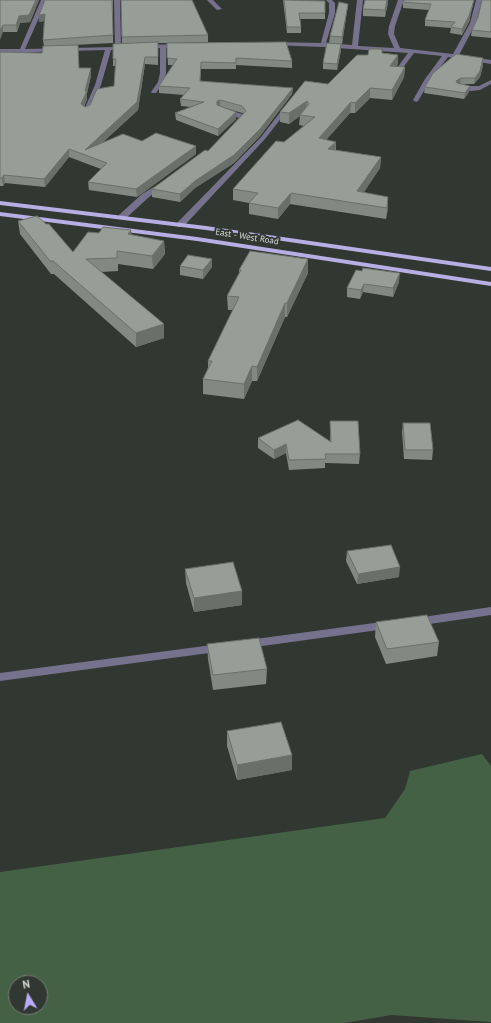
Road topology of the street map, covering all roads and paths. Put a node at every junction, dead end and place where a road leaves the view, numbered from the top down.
1 (44, 0) edge
2 (117, 0) edge
3 (210, 0) edge
4 (360, 0) edge
5 (401, 0) edge
6 (479, 0) edge
7 (329, 2) edge
8 (219, 9) dead end
9 (264, 44) edge
10 (323, 45) junction
11 (186, 46) edge
12 (163, 47) junction
13 (355, 47) junction
14 (109, 48) junction
15 (118, 48) junction
16 (22, 50) junction
17 (398, 50) junction
18 (2, 51) edge
19 (412, 52) junction
20 (446, 55) junction
21 (455, 56) junction
22 (0, 59) edge
23 (491, 62) edge
24 (400, 68) edge
25 (491, 82) edge
26 (460, 88) edge
27 (154, 92) dead end
28 (416, 100) dead end
29 (289, 103) edge
30 (220, 110) edge
31 (86, 112) edge
32 (226, 134) edge
33 (168, 181) edge
34 (0, 203) edge
35 (0, 214) edge
36 (122, 217) junction
37 (180, 225) junction
38 (491, 269) edge
39 (491, 284) edge
40 (491, 611) edge
41 (0, 677) edge

1 - 16 street
2 - 15 street
3 - 8 street
4 - 13 street
5 - 17 street
6 - 21 street
7 - 10 street
9 - 10 street
10 - 13 street
11 - 12 street
12 - 15 street
12 - 27 street
13 - 17 street
14 - 15 street
14 - 16 street
14 - 31 street
16 - 18 street
17 - 19 street
18 - 22 street
19 - 20 street
19 - 24 street
20 - 21 street
20 - 28 street
21 - 23 street
25 - 26 street
29 - 37 street
30 - 32 street
33 - 36 street
34 - 36 main road, East - West Road
35 - 39 main road, East - West Road
36 - 37 main road, East - West Road
37 - 38 main road, East - West Road
40 - 41 street

